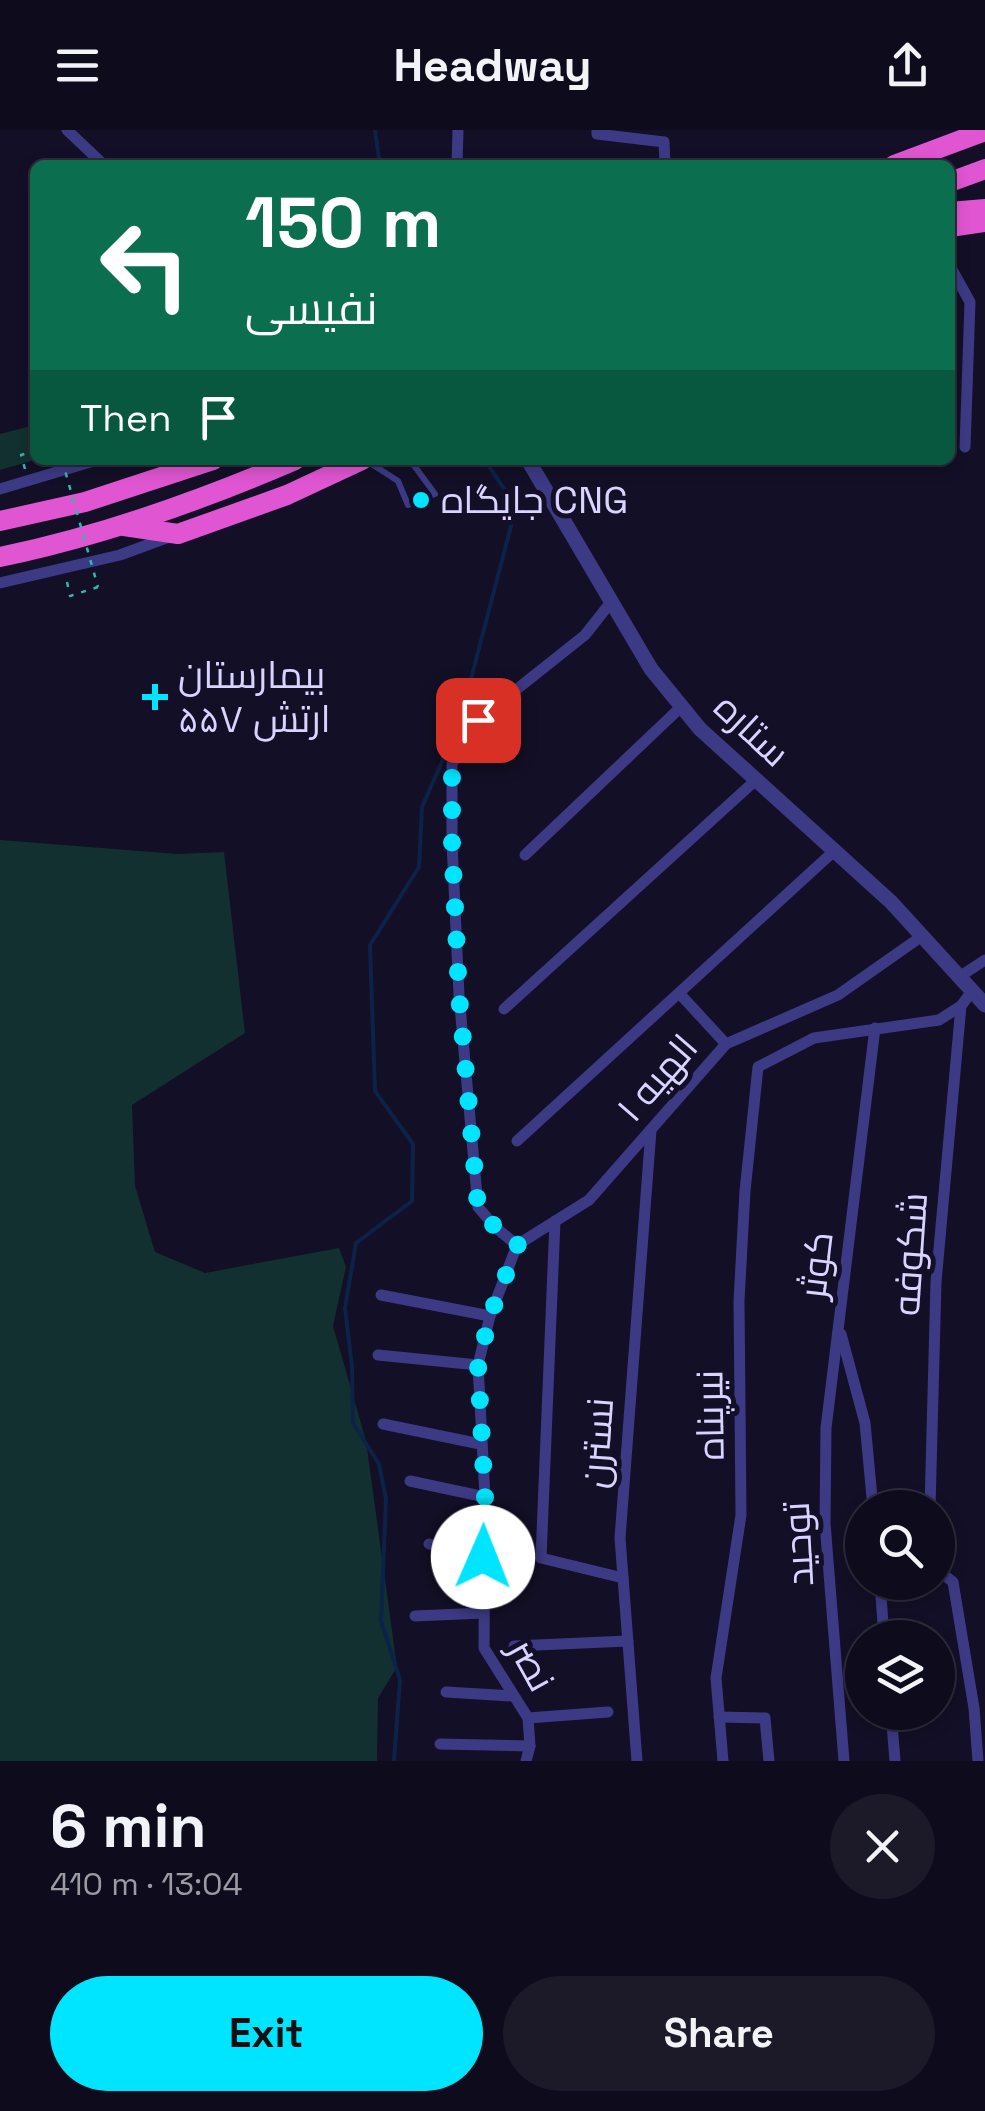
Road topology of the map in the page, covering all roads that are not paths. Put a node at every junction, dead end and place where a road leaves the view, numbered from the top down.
1 (67, 130) edge
2 (458, 130) edge
3 (597, 130) edge
4 (985, 131) edge
5 (938, 139) edge
6 (99, 160) edge
7 (458, 160) edge
8 (665, 160) edge
9 (902, 160) edge
10 (985, 209) edge
11 (955, 212) edge
12 (985, 222) edge
13 (955, 226) edge
14 (955, 275) edge
15 (965, 447) dead end
16 (80, 465) edge
17 (199, 465) edge
18 (284, 465) edge
19 (353, 465) edge
20 (372, 465) edge
21 (414, 465) edge
22 (531, 465) edge
23 (0, 489) edge
24 (0, 520) edge
25 (122, 526) junction
26 (178, 534) junction
27 (0, 556) edge
28 (0, 583) edge
29 (611, 602) junction
30 (681, 707) junction
31 (757, 778) junction
32 (833, 852) junction
33 (525, 856) dead end
34 (922, 936) junction
35 (985, 960) edge
36 (958, 977) junction
37 (972, 991) junction
38 (679, 993) junction
39 (985, 1005) edge
40 (961, 1006) junction
41 (504, 1010) dead end
42 (875, 1028) junction
43 (726, 1044) junction
44 (651, 1130) junction
45 (518, 1142) dead end
46 (555, 1220) junction
47 (518, 1244) junction
48 (381, 1295) dead end
49 (490, 1316) junction
50 (838, 1325) junction
51 (378, 1355) dead end
52 (478, 1365) junction
53 (382, 1424) dead end
54 (480, 1444) junction
55 (410, 1481) dead end
56 (871, 1490) edge
57 (930, 1490) edge
58 (485, 1497) junction
59 (428, 1544) dead end
60 (483, 1557) junction
61 (623, 1578) junction
62 (955, 1594) edge
63 (483, 1613) junction
64 (416, 1616) dead end
65 (628, 1640) junction
66 (514, 1646) dead end
67 (446, 1692) dead end
68 (512, 1696) junction
69 (608, 1712) dead end
70 (528, 1718) junction
71 (719, 1718) junction
72 (893, 1730) edge
73 (440, 1744) dead end
74 (530, 1746) junction
75 (526, 1761) edge
76 (637, 1761) edge
77 (723, 1761) edge
78 (769, 1761) edge
79 (844, 1761) edge
80 (896, 1761) edge
81 (978, 1761) edge

1 - 6 street
2 - 7 street
3 - 8 street
4 - 5 highway
5 - 9 highway
10 - 11 highway
12 - 13 highway
14 - 15 street
16 - 23 street
17 - 24 highway
18 - 25 highway
19 - 26 highway
20 - 21 lane
22 - 29 street, ستاره
25 - 26 highway
25 - 27 highway
26 - 28 street
29 - 30 street, ستاره
29 - 47 street
30 - 31 street, ستاره
30 - 33 street
31 - 32 street, ستاره
31 - 41 street
32 - 34 street, ستاره
32 - 38 street
34 - 36 street, ستاره
34 - 43 street, الهیه ۱
35 - 36 street
36 - 37 street, ستاره
37 - 39 street, ستاره
37 - 40 street
38 - 43 street
38 - 45 street
40 - 42 street
40 - 57 street, شکوفه
42 - 50 street, کوثر
42 - 71 street, نیرپناه
43 - 44 street, الهیه ۱
44 - 46 street, الهیه ۱
44 - 61 street, نسترن
46 - 47 street, الهیه ۱
46 - 61 street
47 - 49 street, نصر
48 - 49 street
49 - 52 street, نصر
50 - 56 street, کوثر
50 - 79 street, توحید
51 - 52 street
52 - 54 street, نصر
53 - 54 street
54 - 58 street, نصر
55 - 58 street
58 - 60 street, نصر
59 - 60 street
60 - 63 street, نصر
61 - 65 street, نسترن
62 - 81 street
63 - 64 street
63 - 68 street, نصر
65 - 66 street
65 - 76 street, نسترن
67 - 68 street
68 - 70 street, نصر
69 - 70 street
70 - 74 street, نصر
71 - 77 street, نیرپناه
71 - 78 street
72 - 80 street
73 - 74 street
74 - 75 street, نصر

